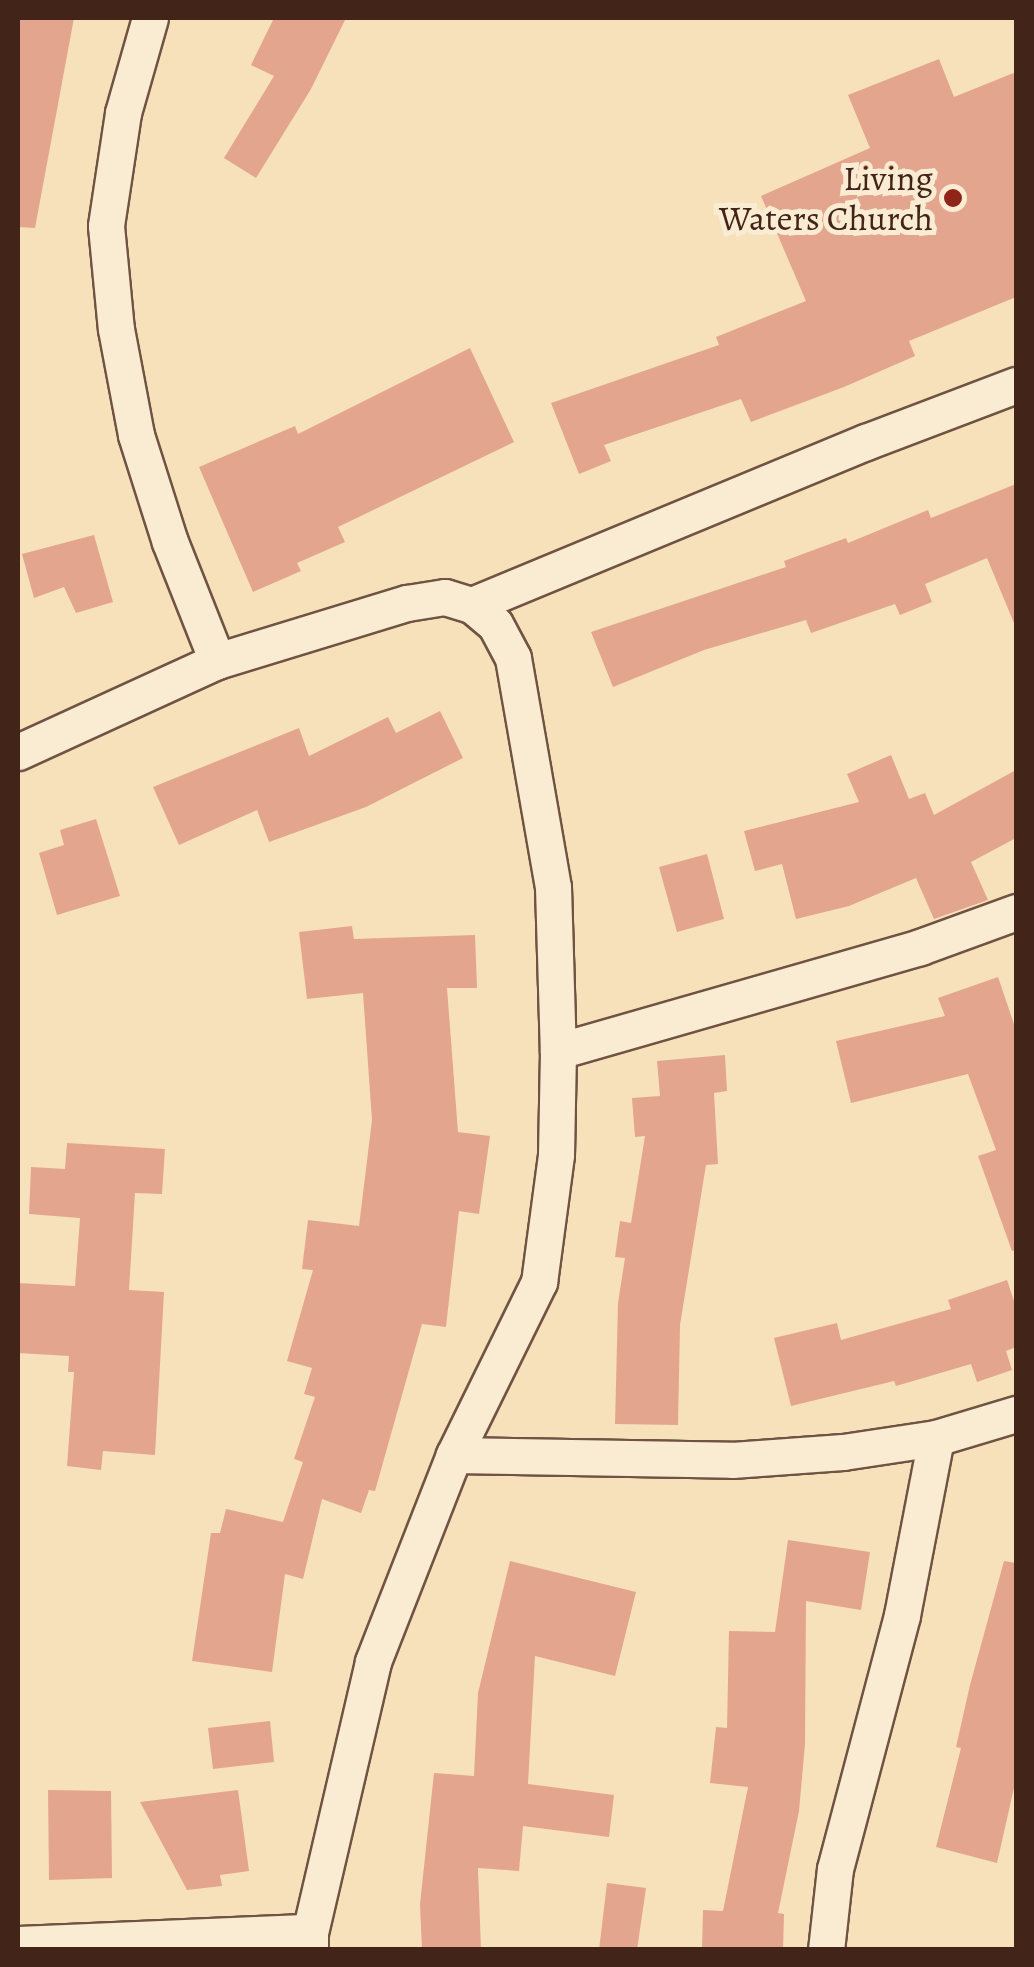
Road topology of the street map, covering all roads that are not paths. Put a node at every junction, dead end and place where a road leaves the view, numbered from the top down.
1 (150, 18) edge
2 (1016, 385) edge
3 (472, 604) junction
4 (217, 661) junction
5 (18, 752) edge
6 (1016, 912) edge
7 (558, 1051) junction
8 (1016, 1414) edge
9 (936, 1438) junction
10 (454, 1455) junction
11 (310, 1940) edge
12 (18, 1944) edge
13 (826, 1950) edge

1 - 4 street
2 - 3 street
3 - 4 street
3 - 7 street
4 - 5 street
6 - 7 street
7 - 10 street
8 - 9 street
9 - 10 street
9 - 13 street
10 - 11 street
11 - 12 street

